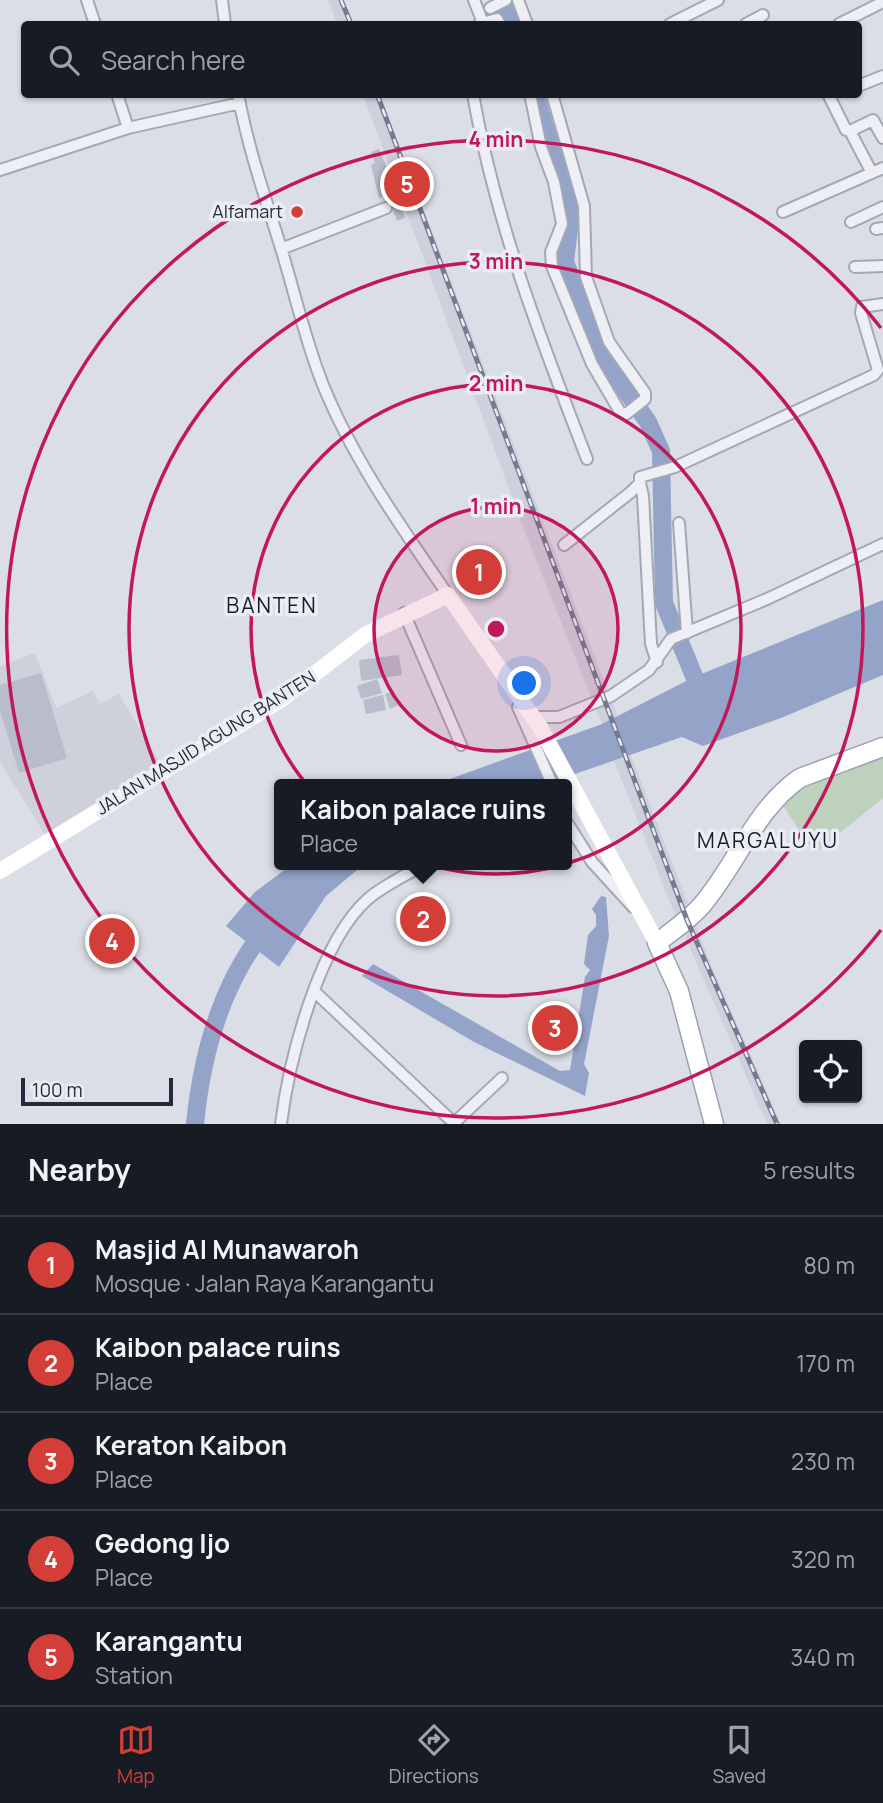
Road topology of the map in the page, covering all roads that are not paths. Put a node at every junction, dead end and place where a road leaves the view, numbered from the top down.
1 (87, 0) edge
2 (222, 0) edge
3 (474, 0) edge
4 (506, 0) edge
5 (518, 0) edge
6 (718, 0) edge
7 (883, 2) edge
8 (490, 8) dead end
9 (763, 16) dead end
10 (93, 21) edge
11 (225, 21) edge
12 (480, 21) edge
13 (526, 21) edge
14 (676, 21) edge
15 (752, 21) edge
16 (845, 21) edge
17 (883, 76) edge
18 (862, 84) edge
19 (118, 98) edge
20 (474, 98) edge
21 (531, 98) edge
22 (553, 98) edge
23 (834, 98) edge
24 (239, 99) edge
25 (879, 120) edge
26 (128, 128) junction
27 (850, 131) junction
28 (883, 138) edge
29 (0, 170) edge
30 (878, 170) edge
31 (579, 198) junction
32 (561, 204) junction
33 (883, 207) edge
34 (386, 208) dead end
35 (783, 212) dead end
36 (851, 222) dead end
37 (281, 249) junction
38 (883, 266) edge
39 (855, 267) dead end
40 (883, 304) edge
41 (587, 459) dead end
42 (639, 483) junction
43 (679, 523) dead end
44 (883, 544) edge
45 (564, 545) dead end
46 (448, 595) junction
47 (404, 614) junction
48 (686, 633) junction
49 (482, 644) junction
50 (657, 662) junction
51 (534, 717) junction
52 (540, 738) junction
53 (461, 745) dead end
54 (883, 747) edge
55 (551, 779) edge
56 (567, 779) edge
57 (572, 787) edge
58 (572, 830) edge
59 (416, 870) edge
60 (0, 871) edge
61 (642, 915) junction
62 (657, 943) junction
63 (315, 992) junction
64 (502, 1078) dead end
65 (281, 1124) edge
66 (454, 1124) edge
67 (715, 1124) edge

1 - 10 street
2 - 11 street
3 - 12 street
4 - 8 street
5 - 13 street
6 - 14 street
7 - 16 street
9 - 15 street
17 - 18 street
19 - 26 street
20 - 41 street
21 - 32 street
22 - 31 street
23 - 27 street
24 - 26 street
24 - 37 street
25 - 27 street
25 - 28 street
26 - 29 street
27 - 30 street
30 - 35 street
31 - 32 street
31 - 32 street
33 - 36 street
34 - 37 street
37 - 46 street
38 - 39 street
40 - 42 street
42 - 45 street
42 - 50 street
43 - 48 street
44 - 48 street
46 - 47 main road, JALAN MASJID AGUNG BANTEN
46 - 49 main road
47 - 53 street
47 - 60 main road, JALAN MASJID AGUNG BANTEN
48 - 50 street
49 - 51 main road
49 - 52 street
50 - 51 street
51 - 52 main road
52 - 55 street
52 - 56 main road
54 - 62 main road
57 - 61 main road
58 - 61 street
59 - 63 street
61 - 62 main road
62 - 67 main road
63 - 65 street
63 - 66 street
64 - 66 street

